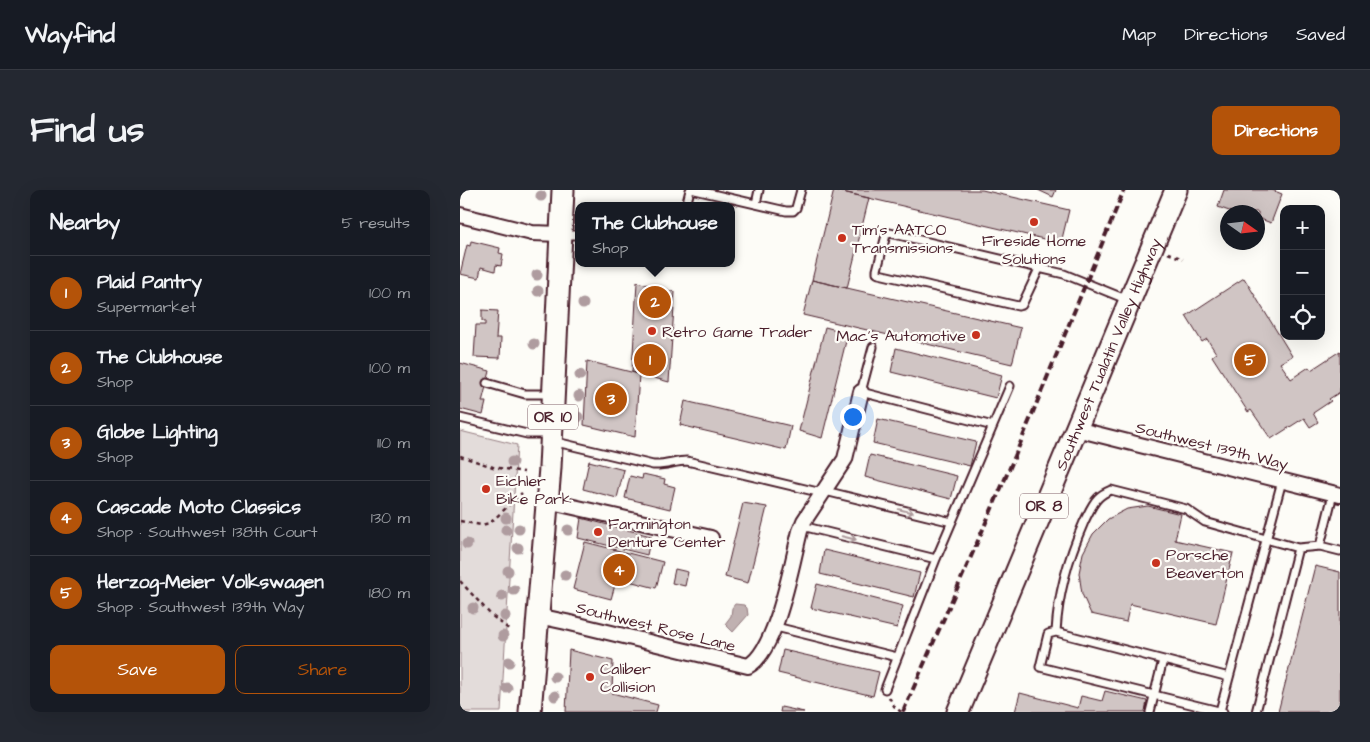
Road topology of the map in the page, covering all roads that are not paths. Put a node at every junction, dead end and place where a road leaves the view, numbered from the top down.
1 (563, 190) edge
2 (694, 190) edge
3 (759, 190) edge
4 (801, 190) edge
5 (1176, 190) edge
6 (756, 204) junction
7 (460, 215) edge
8 (570, 235) edge
9 (1039, 269) junction
10 (1130, 301) junction
11 (873, 347) dead end
12 (487, 383) dead end
13 (1010, 386) dead end
14 (861, 392) junction
15 (554, 394) junction
16 (460, 418) edge
17 (993, 426) junction
18 (1076, 429) junction
19 (552, 437) junction
20 (1282, 481) junction
21 (823, 492) junction
22 (1337, 495) edge
23 (547, 501) junction
24 (952, 522) junction
25 (802, 526) junction
26 (711, 538) dead end
27 (1266, 539) junction
28 (1320, 546) junction
29 (1298, 548) junction
30 (1340, 551) edge
31 (936, 559) junction
32 (538, 616) junction
33 (776, 627) junction
34 (1056, 632) junction
35 (897, 657) junction
36 (1163, 660) junction
37 (1229, 677) junction
38 (885, 689) road end
39 (1154, 695) junction
40 (530, 712) edge
41 (958, 712) edge
42 (1150, 712) edge
43 (1222, 712) edge
44 (1256, 712) edge

1 - 8 main road, OR 10
2 - 6 lane
3 - 6 lane
4 - 6 lane
5 - 10 main road, Southwest Tualatin Valley Highway / OR 8
7 - 8 street
8 - 15 main road, OR 10
9 - 9 lane
9 - 10 lane
10 - 18 main road, Southwest Tualatin Valley Highway / OR 8
11 - 14 lane, Southwest Rose Lane
12 - 15 lane
13 - 17 lane
14 - 17 lane
14 - 21 street, Southwest Rose Lane
15 - 19 main road, OR 10
16 - 19 lane
17 - 24 lane
18 - 20 street, Southwest 139th Way
18 - 41 main road, Southwest Tualatin Valley Highway / OR 8
19 - 21 lane
19 - 23 main road, OR 10
20 - 22 street, Southwest 139th Way
20 - 27 lane
21 -> 24 lane
21 - 25 street, Southwest Rose Lane
22 - 28 lane
23 - 26 street
23 - 32 main road, OR 10
24 - 31 lane
25 -> 31 lane
25 - 33 street, Southwest Rose Lane
27 - 29 lane
27 - 34 lane
27 - 37 lane
28 - 29 lane
28 - 30 lane
29 - 44 lane
31 - 35 lane
32 - 33 street, Southwest Rose Lane
32 - 40 main road, OR 10
33 - 35 lane
34 - 36 lane
34 - 39 lane
35 - 38 lane
36 - 37 lane
36 - 39 lane
37 - 43 lane
39 - 42 lane
39 - 43 lane

